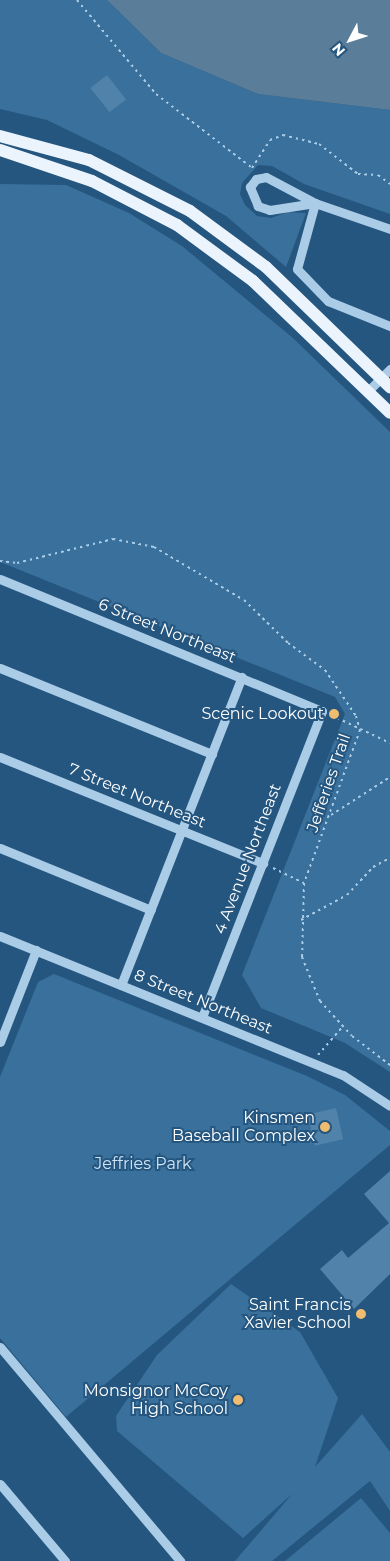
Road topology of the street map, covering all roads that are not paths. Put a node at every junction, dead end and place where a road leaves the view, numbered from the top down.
1 (0, 136) edge
2 (0, 150) edge
3 (315, 203) junction
4 (390, 229) edge
5 (390, 326) edge
6 (390, 369) edge
7 (385, 383) edge
8 (367, 392) junction
9 (390, 413) edge
10 (0, 579) edge
11 (0, 668) edge
12 (242, 677) junction
13 (322, 711) joint
14 (212, 754) junction
15 (0, 757) edge
16 (182, 830) junction
17 (0, 848) edge
18 (263, 863) junction
19 (150, 910) junction
20 (0, 936) edge
21 (36, 950) junction
22 (121, 984) junction
23 (202, 1017) junction
24 (1, 1036) edge
25 (390, 1106) edge
26 (0, 1347) edge
27 (0, 1484) edge
28 (65, 1561) edge
29 (180, 1561) edge

1 - 7 main road
2 - 8 main road
3 - 3 street
3 - 4 street
3 - 5 street
6 - 7 street
7 - 8 street
8 - 9 main road
10 - 12 street, 6 Street Northeast
11 - 14 street
12 - 13 street, 6 Street Northeast
12 - 14 street
13 - 18 street, 4 Avenue Northeast
14 - 16 street
15 - 16 street, 7 Street Northeast
16 - 18 street, 7 Street Northeast
16 - 19 street
17 - 19 street
18 - 23 street, 4 Avenue Northeast
19 - 22 street
20 - 21 street, 8 Street Northeast
21 - 22 street, 8 Street Northeast
21 - 24 street
22 - 23 street, 8 Street Northeast
23 - 25 street, 8 Street Northeast
26 - 29 street
27 - 28 street

